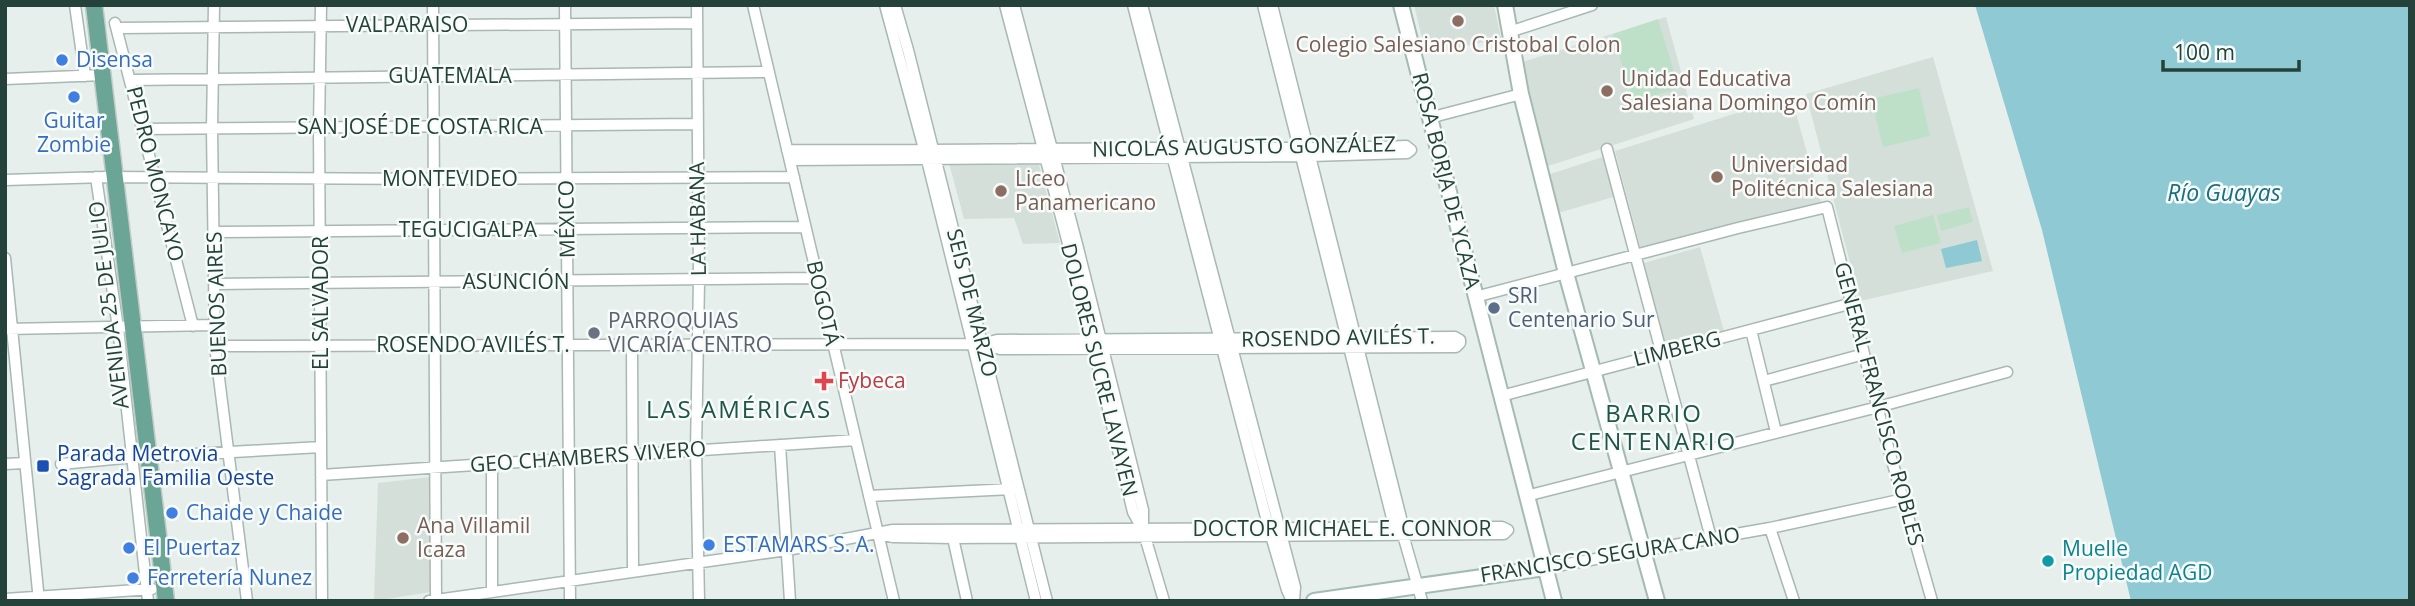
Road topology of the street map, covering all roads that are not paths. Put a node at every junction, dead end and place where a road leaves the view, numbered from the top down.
1 (75, 5) edge
2 (94, 5) edge
3 (214, 5) edge
4 (321, 5) edge
5 (433, 5) edge
6 (565, 5) edge
7 (697, 5) edge
8 (753, 5) edge
9 (885, 5) edge
10 (895, 5) edge
11 (1005, 5) edge
12 (1014, 5) edge
13 (1133, 5) edge
14 (1142, 5) edge
15 (1263, 5) edge
16 (1272, 5) edge
17 (1401, 5) edge
18 (1505, 5) edge
19 (1592, 5) edge
20 (697, 23) junction
21 (565, 24) junction
22 (116, 25) joint
23 (321, 25) junction
24 (433, 25) junction
25 (214, 26) junction
26 (1509, 32) junction
27 (903, 51) junction
28 (1151, 54) junction
29 (1281, 55) junction
30 (1024, 58) junction
31 (769, 72) junction
32 (103, 75) junction
33 (697, 75) junction
34 (85, 76) junction
35 (321, 76) junction
36 (434, 76) junction
37 (566, 76) junction
38 (213, 78) junction
39 (5, 79) edge
40 (131, 79) junction
41 (1521, 93) junction
42 (1429, 118) junction
43 (697, 124) junction
44 (566, 126) junction
45 (434, 127) junction
46 (319, 128) junction
47 (144, 129) junction
48 (212, 129) junction
49 (1607, 149) dead end
50 (1177, 152) junction
51 (1049, 153) junction
52 (1306, 153) junction
53 (789, 155) junction
54 (930, 156) junction
55 (106, 177) junction
56 (794, 177) junction
57 (156, 179) junction
58 (214, 179) junction
59 (320, 179) junction
60 (567, 179) junction
61 (697, 179) junction
62 (5, 180) edge
63 (434, 180) junction
64 (698, 227) junction
65 (806, 227) junction
66 (435, 230) junction
67 (567, 230) junction
68 (321, 231) junction
69 (214, 232) junction
70 (1635, 255) junction
71 (5, 258) edge
72 (1566, 272) junction
73 (818, 278) junction
74 (698, 280) junction
75 (568, 282) junction
76 (321, 283) junction
77 (435, 283) junction
78 (215, 284) junction
79 (1475, 297) junction
80 (1853, 303) junction
81 (214, 325) junction
82 (193, 326) junction
83 (126, 328) junction
84 (9, 329) edge
85 (1751, 330) junction
86 (1353, 342) junction
87 (1098, 343) junction
88 (978, 344) junction
89 (1226, 344) junction
90 (568, 345) junction
91 (632, 345) junction
92 (698, 345) junction
93 (833, 345) junction
94 (215, 346) junction
95 (321, 346) junction
96 (435, 346) junction
97 (1661, 353) junction
98 (1864, 354) junction
99 (1592, 371) junction
100 (2007, 372) dead end
101 (1764, 382) junction
102 (1501, 396) junction
103 (1878, 407) junction
104 (1776, 432) junction
105 (856, 440) junction
106 (780, 445) junction
107 (321, 447) junction
108 (696, 450) junction
109 (229, 453) junction
110 (631, 454) junction
111 (1689, 455) junction
112 (139, 458) junction
113 (569, 458) junction
114 (25, 463) junction
115 (5, 464) edge
116 (61, 464) dead end
117 (492, 464) junction
118 (436, 467) junction
119 (1620, 472) junction
120 (321, 475) junction
121 (1013, 489) junction
122 (869, 496) junction
123 (1527, 496) junction
124 (1904, 499) junction
125 (1770, 528) junction
126 (1024, 532) junction
127 (1402, 532) junction
128 (1144, 533) junction
129 (1275, 533) junction
130 (878, 534) junction
131 (953, 538) junction
132 (1711, 538) junction
133 (787, 550) junction
134 (1641, 550) junction
135 (698, 563) junction
136 (1545, 568) junction
137 (633, 571) junction
138 (570, 581) junction
139 (1418, 586) junction
140 (150, 589) junction
141 (492, 592) junction
142 (5, 599) edge
143 (39, 599) edge
144 (434, 600) edge
145 (148, 601) edge
146 (166, 601) edge
147 (247, 601) edge
148 (322, 601) edge
149 (570, 601) edge
150 (699, 601) edge
151 (790, 601) edge
152 (894, 601) edge
153 (967, 601) edge
154 (1037, 601) edge
155 (1047, 601) edge
156 (1164, 601) edge
157 (1293, 601) edge
158 (1314, 601) edge
159 (1422, 601) edge
160 (1554, 601) edge
161 (1657, 601) edge
162 (1794, 601) edge
163 (1932, 601) edge

1 - 34 street
2 - 32 main road, AVENIDA 25 DE JULIO
3 - 25 street, BUENOS AIRES
4 - 23 street, EL SALVADOR
5 - 24 street
6 - 21 street, MÉXICO
7 - 20 street, LA HABANA
8 - 31 street, BOGOTÁ
9 - 27 street, SEIS DE MARZO
10 - 27 street, SEIS DE MARZO
11 - 30 street, DOLORES SUCRE LAVAYEN
12 - 30 street, DOLORES SUCRE LAVAYEN
13 - 28 street
14 - 28 street
15 - 29 street
16 - 29 street
17 - 42 main road, ROSA BORJA DE YCAZA
18 - 26 main road
19 - 26 street
20 - 21 street, VALPARAISO
20 - 33 street, LA HABANA
21 - 24 street, VALPARAISO
21 - 37 street, MÉXICO
22 - 25 street, VALPARAISO
22 - 40 street, PEDRO MONCAYO
23 - 24 street, VALPARAISO
23 - 25 street, VALPARAISO
23 - 35 street, EL SALVADOR
24 - 36 street
25 - 38 street, BUENOS AIRES
26 - 41 main road
27 - 54 street, SEIS DE MARZO
28 - 50 street
29 - 52 street
30 - 51 street, DOLORES SUCRE LAVAYEN
31 - 33 street, GUATEMALA
31 - 53 street, BOGOTÁ
32 - 34 street
32 - 55 main road, AVENIDA 25 DE JULIO
33 - 37 street, GUATEMALA
33 - 43 street, LA HABANA
34 - 39 street
35 - 36 street, GUATEMALA
35 - 38 street, GUATEMALA
35 - 46 street, EL SALVADOR
36 - 37 street, GUATEMALA
36 - 45 street
37 - 44 street, MÉXICO
38 - 40 street, GUATEMALA
38 - 48 street, BUENOS AIRES
40 - 47 street, PEDRO MONCAYO
41 - 42 street
41 - 72 main road
42 - 79 main road, ROSA BORJA DE YCAZA
43 - 44 street, SAN JOSÉ DE COSTA RICA
43 - 61 street, LA HABANA
44 - 45 street, SAN JOSÉ DE COSTA RICA
44 - 60 street, MÉXICO
45 - 46 street, SAN JOSÉ DE COSTA RICA
45 - 63 street
46 - 48 street, SAN JOSÉ DE COSTA RICA
46 - 59 street, EL SALVADOR
47 - 48 street, SAN JOSÉ DE COSTA RICA
47 - 57 street, PEDRO MONCAYO
48 - 58 street, BUENOS AIRES
49 - 70 street
50 - 51 street, NICOLÁS AUGUSTO GONZÁLEZ
50 - 52 street, NICOLÁS AUGUSTO GONZÁLEZ
50 - 89 street
51 - 54 street, NICOLÁS AUGUSTO GONZÁLEZ
51 - 87 street, DOLORES SUCRE LAVAYEN
52 - 52 street, NICOLÁS AUGUSTO GONZÁLEZ
52 - 86 street
53 - 54 street, NICOLÁS AUGUSTO GONZÁLEZ
53 - 56 street, BOGOTÁ
54 - 88 street, SEIS DE MARZO
55 - 57 street, MONTEVIDEO
55 - 62 street, MONTEVIDEO
55 - 83 main road, AVENIDA 25 DE JULIO
56 - 61 street, MONTEVIDEO
56 - 65 street, BOGOTÁ
57 - 58 street, MONTEVIDEO
57 - 82 street, PEDRO MONCAYO
58 - 59 street, MONTEVIDEO
58 - 69 street, BUENOS AIRES
59 - 63 street, MONTEVIDEO
59 - 68 street, EL SALVADOR
60 - 61 street, MONTEVIDEO
60 - 63 street, MONTEVIDEO
60 - 67 street, MÉXICO
61 - 64 street, LA HABANA
63 - 66 street
64 - 65 street, TEGUCIGALPA
64 - 67 street, TEGUCIGALPA
64 - 74 street, LA HABANA
65 - 73 street, BOGOTÁ
66 - 67 street, TEGUCIGALPA
66 - 68 street, TEGUCIGALPA
66 - 77 street
67 - 75 street, MÉXICO
68 - 69 street, TEGUCIGALPA
68 - 76 street, EL SALVADOR
69 - 78 street, BUENOS AIRES
70 - 72 street
70 - 80 street, GENERAL FRANCISCO ROBLES
70 - 97 street
71 - 84 street
72 - 79 street
72 - 99 main road
73 - 74 street, ASUNCIÓN
73 - 93 street, BOGOTÁ
74 - 75 street, ASUNCIÓN
74 - 92 street, LA HABANA
75 - 77 street, ASUNCIÓN
75 - 90 street, MÉXICO
76 - 77 street, ASUNCIÓN
76 - 78 street, ASUNCIÓN
76 - 95 street, EL SALVADOR
77 - 96 street
78 - 81 street, BUENOS AIRES
79 - 102 main road, ROSA BORJA DE YCAZA
80 - 85 street, LIMBERG
80 - 98 street, GENERAL FRANCISCO ROBLES
81 - 82 street
81 - 94 street, BUENOS AIRES
82 - 83 street
83 - 84 street
83 - 112 main road, AVENIDA 25 DE JULIO
84 - 114 street
85 - 97 street, LIMBERG
85 - 101 street
86 - 86 street, ROSENDO AVILÉS T.
86 - 89 street, ROSENDO AVILÉS T.
86 - 127 street
87 - 88 street, ROSENDO AVILÉS T.
87 - 89 street, ROSENDO AVILÉS T.
87 - 128 street, DOLORES SUCRE LAVAYEN
88 - 93 street, ROSENDO AVILÉS T.
88 - 121 street, SEIS DE MARZO
89 - 129 street
90 - 91 street, ROSENDO AVILÉS T.
90 - 96 street, ROSENDO AVILÉS T.
90 - 113 street, MÉXICO
91 - 92 street, ROSENDO AVILÉS T.
91 - 110 street
92 - 93 street, ROSENDO AVILÉS T.
92 - 108 street, LA HABANA
93 - 105 street, BOGOTÁ
94 - 95 street, ROSENDO AVILÉS T.
94 - 109 street, BUENOS AIRES
95 - 96 street, ROSENDO AVILÉS T.
95 - 107 street, EL SALVADOR
96 - 118 street
97 - 99 street, LIMBERG
97 - 111 street
98 - 101 street
98 - 103 street, GENERAL FRANCISCO ROBLES
99 - 102 street, LIMBERG
99 - 119 main road
100 - 103 street
101 - 104 street
102 - 123 main road, ROSA BORJA DE YCAZA
103 - 104 street
103 - 124 street, GENERAL FRANCISCO ROBLES
104 - 111 street
105 - 106 street, GEO CHAMBERS VIVERO
105 - 122 street, BOGOTÁ
106 - 108 street, GEO CHAMBERS VIVERO
106 - 133 street
107 - 109 street
107 - 120 street, EL SALVADOR
108 - 110 street, GEO CHAMBERS VIVERO
108 - 135 street, LA HABANA
109 - 112 street
109 - 147 street, BUENOS AIRES
110 - 113 street, GEO CHAMBERS VIVERO
110 - 137 street
111 - 119 street
111 - 132 street
112 - 116 street
112 - 140 street, AVENIDA 25 DE JULIO
112 - 146 main road, AVENIDA 25 DE JULIO
113 - 117 street, GEO CHAMBERS VIVERO
113 - 138 street, MÉXICO
114 - 115 street
114 - 143 street
117 - 118 street, GEO CHAMBERS VIVERO
117 - 141 street
118 - 120 street, GEO CHAMBERS VIVERO
118 - 144 street
119 - 123 street
119 - 134 main road
120 - 148 street, EL SALVADOR
121 - 122 street
121 - 126 street, SEIS DE MARZO
122 - 130 street, BOGOTÁ
123 - 136 main road, ROSA BORJA DE YCAZA
124 - 125 street, FRANCISCO SEGURA CANO
124 - 163 street, GENERAL FRANCISCO ROBLES
125 - 132 street, FRANCISCO SEGURA CANO
125 - 162 street
126 - 128 street, DOCTOR MICHAEL E. CONNOR
126 - 130 street, DOCTOR MICHAEL E. CONNOR
126 - 131 street, DOCTOR MICHAEL E. CONNOR
126 - 154 street, SEIS DE MARZO
126 - 155 street, SEIS DE MARZO
127 - 127 street, DOCTOR MICHAEL E. CONNOR
127 - 129 street, DOCTOR MICHAEL E. CONNOR
127 - 139 street
128 - 129 street, DOCTOR MICHAEL E. CONNOR
128 - 156 street, DOLORES SUCRE LAVAYEN
129 - 157 street
130 - 131 street, DOCTOR MICHAEL E. CONNOR
130 - 133 street, DOCTOR MICHAEL E. CONNOR
130 - 152 street, BOGOTÁ
131 - 153 street
132 - 134 street, FRANCISCO SEGURA CANO
133 - 135 street, DOCTOR MICHAEL E. CONNOR
133 - 151 street
134 - 136 street, FRANCISCO SEGURA CANO
134 - 161 main road
135 - 137 street, DOCTOR MICHAEL E. CONNOR
135 - 150 street, LA HABANA
136 - 139 main road, FRANCISCO SEGURA CANO
136 - 160 main road, ROSA BORJA DE YCAZA
137 - 138 street, DOCTOR MICHAEL E. CONNOR
138 - 141 street, DOCTOR MICHAEL E. CONNOR
138 - 149 street, MÉXICO
139 - 158 main road, FRANCISCO SEGURA CANO
139 - 159 street
140 - 143 street
140 - 145 street, AVENIDA 25 DE JULIO
141 - 144 street, DOCTOR MICHAEL E. CONNOR
142 - 143 street

